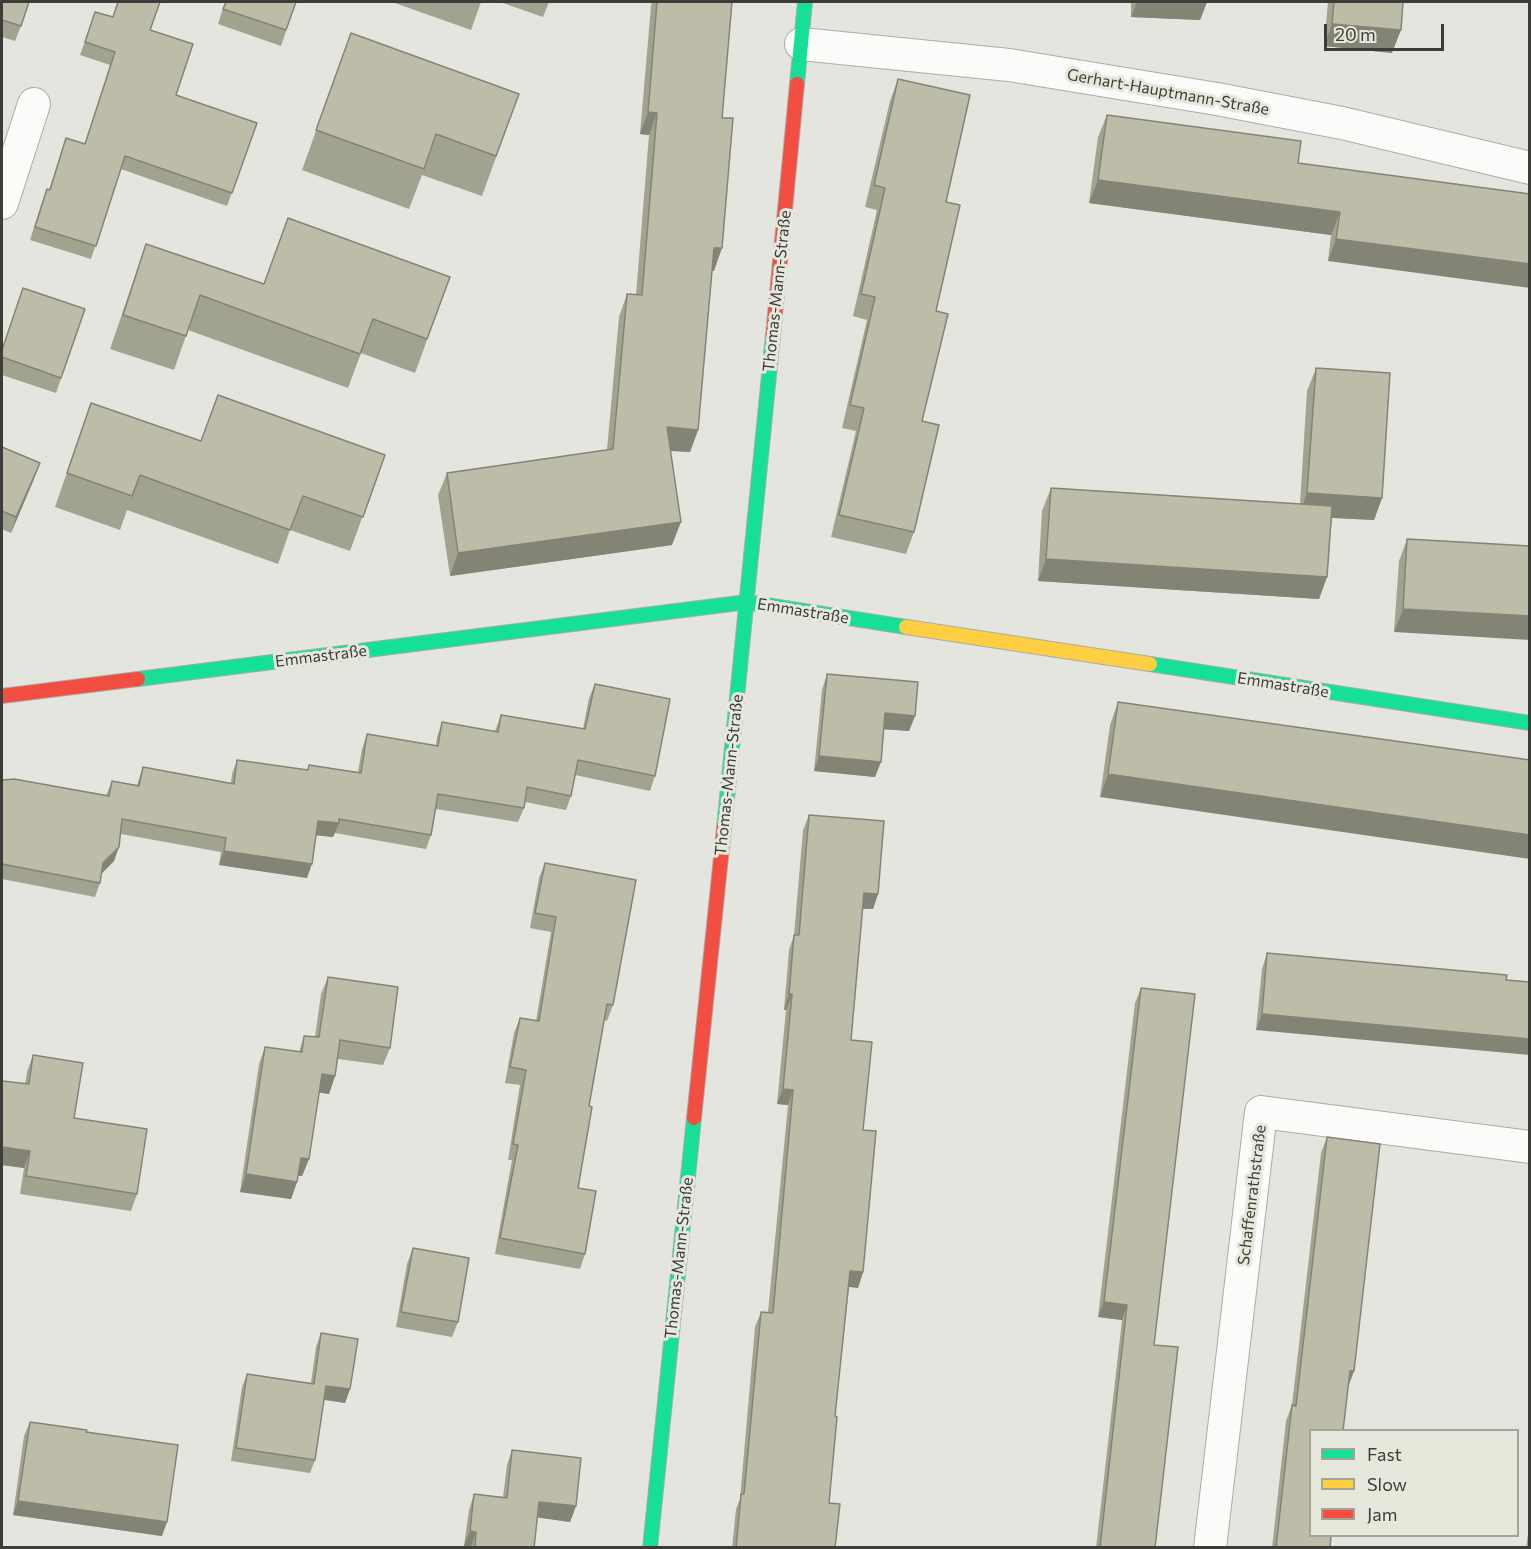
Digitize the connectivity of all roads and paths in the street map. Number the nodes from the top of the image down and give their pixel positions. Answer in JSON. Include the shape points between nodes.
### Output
{"nodes":[{"id":1,"x":805,"y":2,"type":"edge"},
{"id":2,"x":801,"y":44,"type":"junction"},
{"id":3,"x":34,"y":104,"type":"dead end"},
{"id":4,"x":1530,"y":168,"type":"edge"},
{"id":5,"x":2,"y":203,"type":"edge"},
{"id":6,"x":747,"y":602,"type":"junction"},
{"id":7,"x":2,"y":696,"type":"edge"},
{"id":8,"x":1530,"y":723,"type":"edge"},
{"id":9,"x":1530,"y":1147,"type":"edge"},
{"id":10,"x":650,"y":1548,"type":"edge"},
{"id":11,"x":1210,"y":1548,"type":"edge"}],
"edges":[{"from":1,"to":2,"type":"street","name":"Thomas-Mann-Straße"},
{"from":2,"to":4,"type":"street","name":"Gerhart-Hauptmann-Straße","via":[[1009,65],[1216,99],[1342,123]]},
{"from":2,"to":6,"type":"street","name":"Thomas-Mann-Straße"},
{"from":3,"to":5,"type":"street"},
{"from":6,"to":7,"type":"street","name":"Emmastraße"},
{"from":6,"to":8,"type":"street","name":"Emmastraße"},
{"from":6,"to":10,"type":"street","name":"Thomas-Mann-Straße"},
{"from":9,"to":11,"type":"street","name":"Schaffenrathstraße","via":[[1261,1112]]}]}
